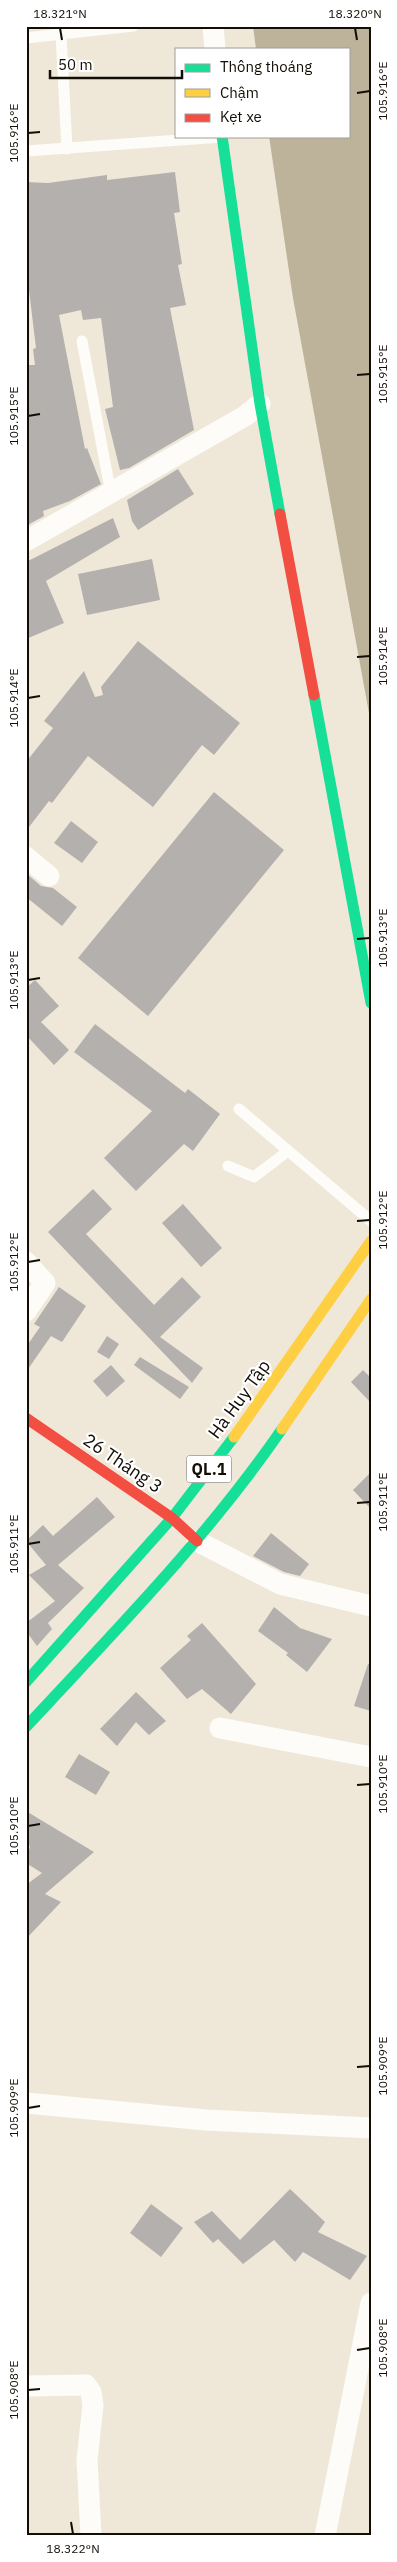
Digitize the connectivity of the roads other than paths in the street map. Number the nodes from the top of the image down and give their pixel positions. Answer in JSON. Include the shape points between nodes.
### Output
{"nodes":[{"id":1,"x":133,"y":26,"type":"edge"},
{"id":2,"x":213,"y":26,"type":"edge"},
{"id":3,"x":61,"y":34,"type":"junction"},
{"id":4,"x":26,"y":38,"type":"edge"},
{"id":5,"x":215,"y":48,"type":"edge"},
{"id":6,"x":209,"y":138,"type":"edge"},
{"id":7,"x":222,"y":138,"type":"edge"},
{"id":8,"x":66,"y":149,"type":"junction"},
{"id":9,"x":26,"y":151,"type":"edge"},
{"id":10,"x":82,"y":341,"type":"dead end"},
{"id":11,"x":260,"y":404,"type":"junction"},
{"id":12,"x":111,"y":494,"type":"junction"},
{"id":13,"x":26,"y":540,"type":"edge"},
{"id":14,"x":26,"y":857,"type":"edge"},
{"id":15,"x":49,"y":876,"type":"dead end"},
{"id":16,"x":371,"y":1003,"type":"edge"},
{"id":17,"x":239,"y":1109,"type":"dead end"},
{"id":18,"x":288,"y":1151,"type":"junction"},
{"id":19,"x":228,"y":1166,"type":"dead end"},
{"id":20,"x":371,"y":1221,"type":"edge"},
{"id":21,"x":371,"y":1241,"type":"edge"},
{"id":22,"x":26,"y":1262,"type":"edge"},
{"id":23,"x":369,"y":1306,"type":"edge"},
{"id":24,"x":26,"y":1311,"type":"edge"},
{"id":25,"x":26,"y":1418,"type":"edge"},
{"id":26,"x":172,"y":1518,"type":"junction"},
{"id":27,"x":198,"y":1541,"type":"junction"},
{"id":28,"x":371,"y":1606,"type":"edge"},
{"id":29,"x":26,"y":1682,"type":"edge"},
{"id":30,"x":26,"y":1727,"type":"edge"},
{"id":31,"x":220,"y":1728,"type":"dead end"},
{"id":32,"x":371,"y":1757,"type":"edge"},
{"id":33,"x":26,"y":2103,"type":"edge"},
{"id":34,"x":371,"y":2128,"type":"edge"},
{"id":35,"x":371,"y":2303,"type":"edge"},
{"id":36,"x":26,"y":2386,"type":"edge"},
{"id":37,"x":91,"y":2536,"type":"edge"},
{"id":38,"x":326,"y":2536,"type":"edge"}],
"edges":[{"from":1,"to":3,"type":"lane"},
{"from":2,"to":5,"type":"street"},
{"from":3,"to":4,"type":"lane"},
{"from":3,"to":8,"type":"lane"},
{"from":6,"to":8,"type":"lane"},
{"from":7,"to":11,"type":"main road"},
{"from":8,"to":9,"type":"lane"},
{"from":10,"to":12,"type":"lane"},
{"from":11,"to":12,"type":"street","via":[[245,416]]},
{"from":11,"to":16,"type":"main road"},
{"from":12,"to":13,"type":"street"},
{"from":14,"to":15,"type":"street"},
{"from":17,"to":18,"type":"lane"},
{"from":18,"to":19,"type":"lane","via":[[254,1177]]},
{"from":18,"to":20,"type":"lane"},
{"from":21,"to":26,"type":"main road","name":"Hà Huy Tập","number":"QL.1","via":[[261,1401]]},
{"from":22,"to":24,"type":"street","via":[[45,1283]]},
{"from":23,"to":27,"type":"main road","number":"QL.1","via":[[249,1477]]},
{"from":25,"to":26,"type":"main road","name":"26 Tháng 3"},
{"from":26,"to":27,"type":"main road","name":"26 Tháng 3"},
{"from":26,"to":29,"type":"main road","name":"Hà Huy Tập","number":"QL.1"},
{"from":27,"to":28,"type":"street","via":[[280,1584]]},
{"from":27,"to":30,"type":"main road","number":"QL.1"},
{"from":31,"to":32,"type":"street"},
{"from":33,"to":34,"type":"street","via":[[206,2120]]},
{"from":35,"to":38,"type":"street"},
{"from":36,"to":37,"type":"street","via":[[86,2385],[91,2392],[93,2405],[87,2484]]}]}
